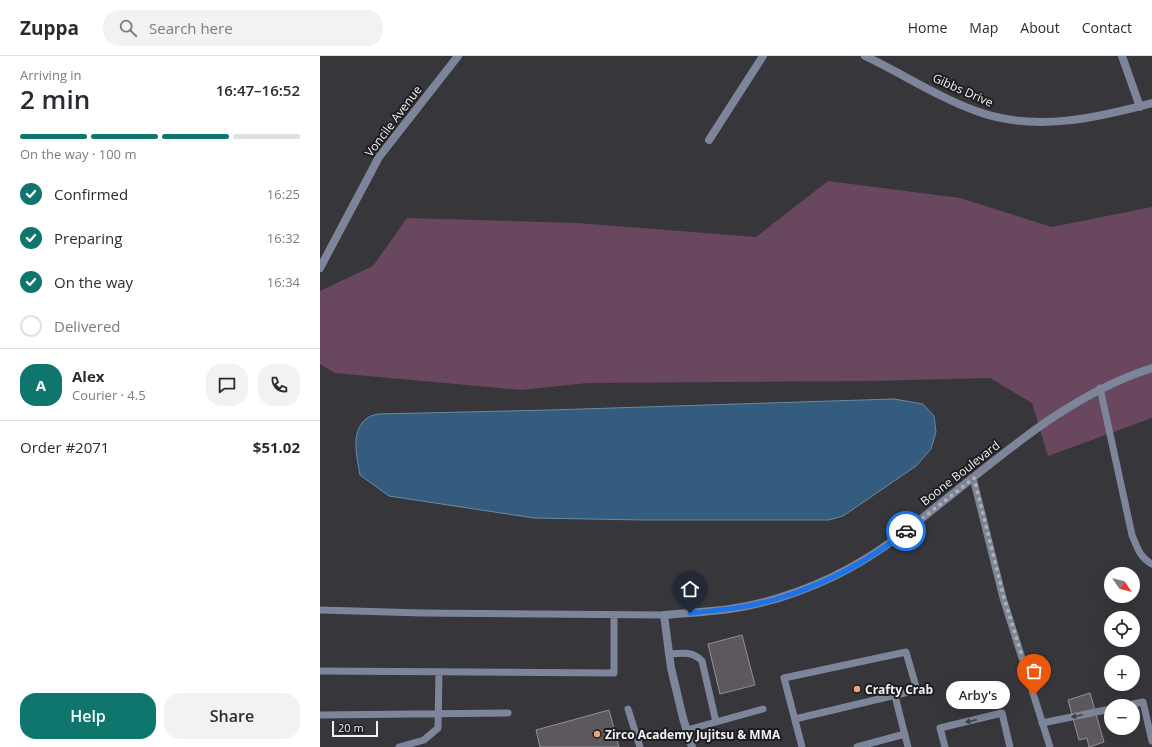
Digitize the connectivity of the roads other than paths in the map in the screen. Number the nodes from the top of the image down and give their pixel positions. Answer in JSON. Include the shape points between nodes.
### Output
{"nodes":[{"id":1,"x":458,"y":56,"type":"edge"},
{"id":2,"x":763,"y":56,"type":"edge"},
{"id":3,"x":865,"y":56,"type":"edge"},
{"id":4,"x":1122,"y":56,"type":"edge"},
{"id":5,"x":1152,"y":103,"type":"edge"},
{"id":6,"x":1140,"y":107,"type":"junction"},
{"id":7,"x":709,"y":140,"type":"dead end"},
{"id":8,"x":320,"y":268,"type":"edge"},
{"id":9,"x":1152,"y":368,"type":"edge"},
{"id":10,"x":1100,"y":388,"type":"junction"},
{"id":11,"x":974,"y":478,"type":"junction"},
{"id":12,"x":1152,"y":564,"type":"edge"},
{"id":13,"x":320,"y":610,"type":"edge"},
{"id":14,"x":614,"y":615,"type":"junction"},
{"id":15,"x":664,"y":616,"type":"junction"},
{"id":16,"x":669,"y":654,"type":"junction"},
{"id":17,"x":320,"y":671,"type":"edge"},
{"id":18,"x":439,"y":672,"type":"junction"},
{"id":19,"x":895,"y":696,"type":"junction"},
{"id":20,"x":1140,"y":703,"type":"edge"},
{"id":21,"x":628,"y":709,"type":"dead end"},
{"id":22,"x":763,"y":709,"type":"dead end"},
{"id":23,"x":1104,"y":710,"type":"edge"},
{"id":24,"x":508,"y":713,"type":"dead end"},
{"id":25,"x":438,"y":714,"type":"junction"},
{"id":26,"x":320,"y":715,"type":"edge"},
{"id":27,"x":795,"y":719,"type":"junction"},
{"id":28,"x":716,"y":722,"type":"junction"},
{"id":29,"x":1042,"y":723,"type":"junction"},
{"id":30,"x":687,"y":730,"type":"junction"},
{"id":31,"x":905,"y":734,"type":"junction"},
{"id":32,"x":1152,"y":740,"type":"edge"},
{"id":33,"x":399,"y":747,"type":"edge"},
{"id":34,"x":640,"y":747,"type":"edge"},
{"id":35,"x":692,"y":747,"type":"edge"},
{"id":36,"x":802,"y":747,"type":"edge"},
{"id":37,"x":857,"y":747,"type":"edge"},
{"id":38,"x":908,"y":747,"type":"edge"},
{"id":39,"x":945,"y":747,"type":"edge"},
{"id":40,"x":1010,"y":747,"type":"edge"},
{"id":41,"x":1050,"y":747,"type":"edge"}],
"edges":[{"from":1,"to":8,"type":"street","name":"Voncile Avenue","via":[[379,157]]},
{"from":2,"to":7,"type":"street"},
{"from":3,"to":6,"type":"street","name":"Gibbs Drive","via":[[942,96],[978,112],[997,117],[1047,122],[1072,121]]},
{"from":4,"to":6,"type":"street"},
{"from":5,"to":6,"type":"street","name":"Gibbs Drive"},
{"from":9,"to":10,"type":"street","name":"Boone Boulevard"},
{"from":10,"to":11,"type":"street","name":"Boone Boulevard","via":[[1064,409],[1022,439]]},
{"from":10,"to":12,"type":"lane","via":[[1132,535],[1139,552]]},
{"from":11,"to":15,"type":"street","name":"Boone Boulevard","via":[[902,534],[862,561],[825,581],[783,597],[731,609]]},
{"from":11,"to":29,"type":"lane","via":[[1004,598]]},
{"from":13,"to":14,"type":"lane"},
{"from":14,"to":15,"type":"lane"},
{"from":14,"to":18,"type":"lane","via":[[614,672]]},
{"from":15,"to":16,"type":"street"},
{"from":16,"to":28,"type":"lane","via":[[686,653],[702,661]]},
{"from":16,"to":30,"type":"street"},
{"from":17,"to":18,"type":"lane"},
{"from":18,"to":25,"type":"lane"},
{"from":19,"to":27,"type":"lane"},
{"from":19,"to":27,"type":"lane","via":[[917,690],[906,652],[784,678]]},
{"from":19,"to":31,"type":"lane"},
{"from":20,"to":32,"type":"lane","via":[[1143,702]]},
{"from":21,"to":34,"type":"lane"},
{"from":22,"to":28,"type":"lane"},
{"from":23,"to":29,"type":"lane","one_way":true},
{"from":24,"to":25,"type":"lane"},
{"from":25,"to":26,"type":"lane"},
{"from":25,"to":33,"type":"lane","via":[[438,728],[424,740]]},
{"from":27,"to":36,"type":"lane"},
{"from":28,"to":30,"type":"lane"},
{"from":29,"to":41,"type":"lane"},
{"from":30,"to":35,"type":"street"},
{"from":31,"to":37,"type":"lane"},
{"from":31,"to":38,"type":"lane"},
{"from":40,"to":39,"type":"lane","one_way":true,"via":[[1002,713],[940,728]]}]}
